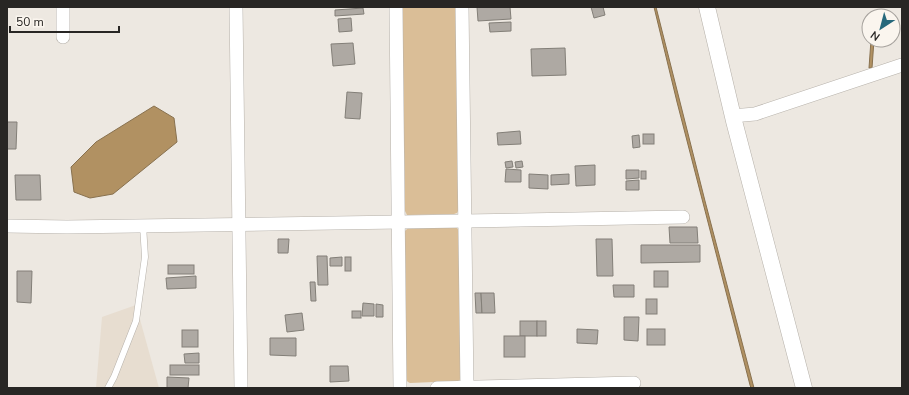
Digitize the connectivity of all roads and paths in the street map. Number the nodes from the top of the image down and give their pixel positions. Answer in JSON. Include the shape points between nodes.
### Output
{"nodes":[{"id":1,"x":63,"y":7,"type":"edge"},
{"id":2,"x":236,"y":7,"type":"edge"},
{"id":3,"x":396,"y":7,"type":"edge"},
{"id":4,"x":462,"y":7,"type":"edge"},
{"id":5,"x":706,"y":7,"type":"edge"},
{"id":6,"x":63,"y":37,"type":"dead end"},
{"id":7,"x":902,"y":65,"type":"edge"},
{"id":8,"x":732,"y":116,"type":"junction"},
{"id":9,"x":683,"y":217,"type":"dead end"},
{"id":10,"x":465,"y":221,"type":"junction"},
{"id":11,"x":399,"y":222,"type":"junction"},
{"id":12,"x":238,"y":224,"type":"junction"},
{"id":13,"x":143,"y":225,"type":"junction"},
{"id":14,"x":7,"y":226,"type":"edge"},
{"id":15,"x":634,"y":383,"type":"dead end"},
{"id":16,"x":108,"y":388,"type":"edge"},
{"id":17,"x":241,"y":388,"type":"edge"},
{"id":18,"x":400,"y":388,"type":"edge"},
{"id":19,"x":437,"y":388,"type":"edge"},
{"id":20,"x":467,"y":388,"type":"edge"},
{"id":21,"x":804,"y":388,"type":"edge"}],
"edges":[{"from":1,"to":6,"type":"street"},
{"from":2,"to":12,"type":"street"},
{"from":3,"to":11,"type":"street"},
{"from":4,"to":10,"type":"street"},
{"from":5,"to":8,"type":"street"},
{"from":7,"to":8,"type":"street","via":[[755,114]]},
{"from":8,"to":21,"type":"street"},
{"from":9,"to":10,"type":"street"},
{"from":10,"to":11,"type":"street"},
{"from":10,"to":20,"type":"street"},
{"from":11,"to":12,"type":"street"},
{"from":11,"to":18,"type":"street"},
{"from":12,"to":13,"type":"street"},
{"from":12,"to":17,"type":"street"},
{"from":13,"to":14,"type":"street"},
{"from":13,"to":16,"type":"lane","via":[[145,256],[136,321]]},
{"from":15,"to":20,"type":"street"},
{"from":19,"to":20,"type":"street"}]}
